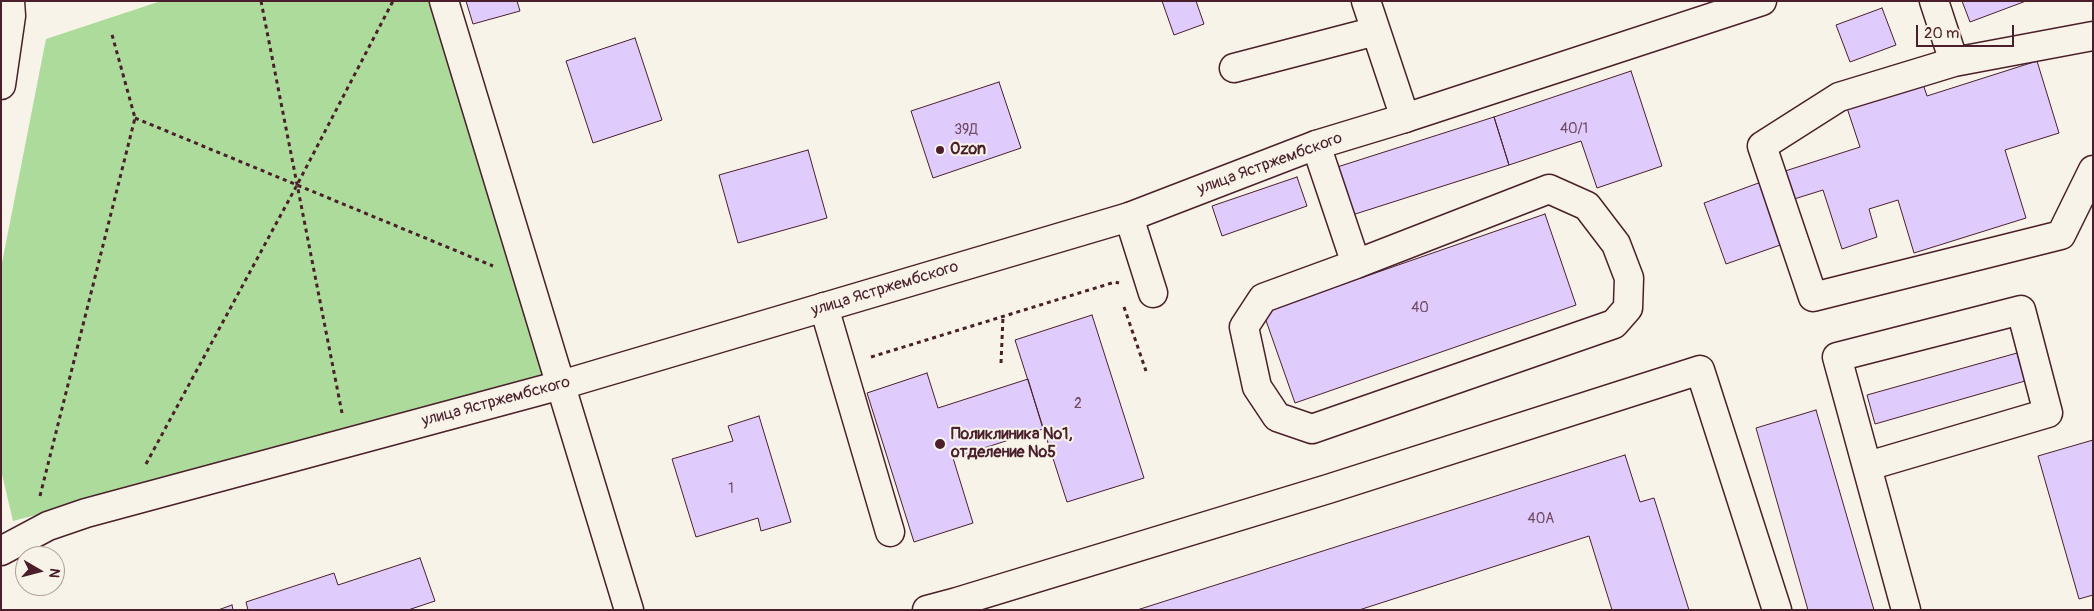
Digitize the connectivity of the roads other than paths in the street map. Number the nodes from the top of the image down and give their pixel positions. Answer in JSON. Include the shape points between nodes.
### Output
{"nodes":[{"id":1,"x":10,"y":1,"type":"edge"},
{"id":2,"x":444,"y":1,"type":"edge"},
{"id":3,"x":1366,"y":1,"type":"edge"},
{"id":4,"x":1934,"y":1,"type":"edge"},
{"id":5,"x":1756,"y":2,"type":"edge"},
{"id":6,"x":1376,"y":31,"type":"junction"},
{"id":7,"x":2093,"y":36,"type":"edge"},
{"id":8,"x":1954,"y":62,"type":"junction"},
{"id":9,"x":1234,"y":68,"type":"dead end"},
{"id":10,"x":1,"y":85,"type":"edge"},
{"id":11,"x":1405,"y":118,"type":"junction"},
{"id":12,"x":1316,"y":145,"type":"junction"},
{"id":13,"x":2093,"y":170,"type":"edge"},
{"id":14,"x":1129,"y":216,"type":"junction"},
{"id":15,"x":1356,"y":264,"type":"junction"},
{"id":16,"x":1153,"y":293,"type":"road end"},
{"id":17,"x":824,"y":307,"type":"junction"},
{"id":18,"x":561,"y":385,"type":"junction"},
{"id":19,"x":1868,"y":466,"type":"junction"},
{"id":20,"x":890,"y":532,"type":"dead end"},
{"id":21,"x":1,"y":550,"type":"edge"},
{"id":22,"x":958,"y":606,"type":"edge"},
{"id":23,"x":629,"y":610,"type":"edge"},
{"id":24,"x":927,"y":610,"type":"edge"},
{"id":25,"x":1777,"y":610,"type":"edge"},
{"id":26,"x":1906,"y":610,"type":"edge"}],
"edges":[{"from":1,"to":10,"type":"main road","via":[[12,16]]},
{"from":2,"to":18,"type":"main road"},
{"from":3,"to":6,"type":"main road"},
{"from":4,"to":8,"type":"main road"},
{"from":5,"to":11,"type":"main road","name":"улица Ястржембского"},
{"from":6,"to":9,"type":"main road"},
{"from":6,"to":11,"type":"main road"},
{"from":7,"to":8,"type":"main road"},
{"from":8,"to":13,"type":"main road","via":[[1839,97],[1762,146],[1813,296],[2061,235]]},
{"from":11,"to":12,"type":"main road","name":"улица Ястржембского"},
{"from":12,"to":14,"type":"main road","name":"улица Ястржембского"},
{"from":12,"to":15,"type":"main road"},
{"from":14,"to":16,"type":"main road"},
{"from":14,"to":17,"type":"main road","name":"улица Ястржембского"},
{"from":15,"to":15,"type":"main road","via":[[1263,298],[1244,327],[1257,387],[1277,417],[1312,429],[1614,324],[1628,308],[1629,278],[1616,244],[1587,206],[1549,189]]},
{"from":17,"to":18,"type":"main road","name":"улица Ястржембского"},
{"from":17,"to":20,"type":"main road"},
{"from":18,"to":21,"type":"main road","name":"улица Ястржембского","via":[[126,502],[48,526]]},
{"from":18,"to":23,"type":"main road"},
{"from":19,"to":19,"type":"main road","via":[[2048,414],[2021,310],[1837,357]]},
{"from":19,"to":26,"type":"main road"},
{"from":22,"to":24,"type":"main road"},
{"from":22,"to":25,"type":"main road","via":[[1700,370]]}]}
